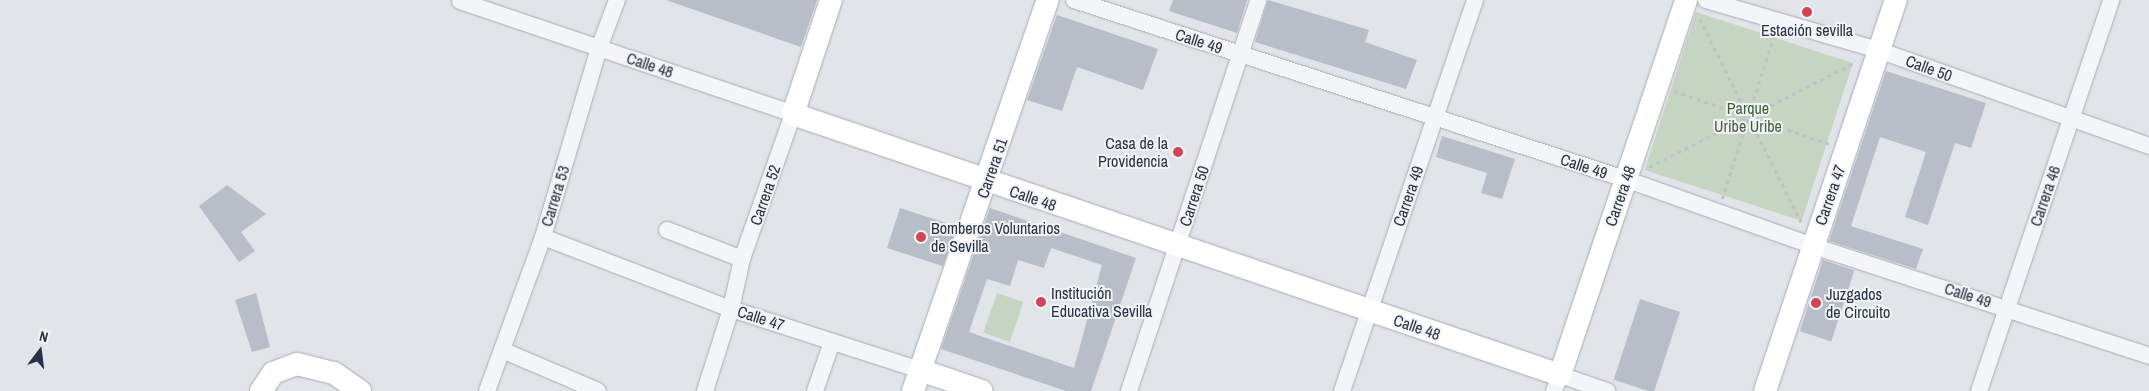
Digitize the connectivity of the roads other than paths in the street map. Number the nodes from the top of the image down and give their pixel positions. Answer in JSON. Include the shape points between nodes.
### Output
{"nodes":[{"id":1,"x":617,"y":0,"type":"edge"},
{"id":2,"x":831,"y":0,"type":"edge"},
{"id":3,"x":1048,"y":0,"type":"edge"},
{"id":4,"x":1074,"y":0,"type":"edge"},
{"id":5,"x":1258,"y":0,"type":"edge"},
{"id":6,"x":1475,"y":0,"type":"edge"},
{"id":7,"x":1896,"y":0,"type":"edge"},
{"id":8,"x":2111,"y":0,"type":"edge"},
{"id":9,"x":460,"y":1,"type":"edge"},
{"id":10,"x":1696,"y":4,"type":"edge"},
{"id":11,"x":599,"y":48,"type":"junction"},
{"id":12,"x":1878,"y":50,"type":"junction"},
{"id":13,"x":1241,"y":55,"type":"junction"},
{"id":14,"x":793,"y":114,"type":"junction"},
{"id":15,"x":1435,"y":119,"type":"junction"},
{"id":16,"x":2071,"y":120,"type":"junction"},
{"id":17,"x":2149,"y":146,"type":"edge"},
{"id":18,"x":1626,"y":179,"type":"junction"},
{"id":19,"x":987,"y":182,"type":"junction"},
{"id":20,"x":667,"y":230,"type":"dead end"},
{"id":21,"x":542,"y":237,"type":"junction"},
{"id":22,"x":1177,"y":246,"type":"junction"},
{"id":23,"x":1813,"y":246,"type":"junction"},
{"id":24,"x":742,"y":259,"type":"junction"},
{"id":25,"x":2007,"y":308,"type":"junction"},
{"id":26,"x":731,"y":309,"type":"junction"},
{"id":27,"x":1369,"y":311,"type":"junction"},
{"id":28,"x":832,"y":342,"type":"junction"},
{"id":29,"x":502,"y":350,"type":"junction"},
{"id":30,"x":2149,"y":356,"type":"edge"},
{"id":31,"x":920,"y":370,"type":"junction"},
{"id":32,"x":1557,"y":383,"type":"edge"},
{"id":33,"x":261,"y":391,"type":"edge"},
{"id":34,"x":360,"y":391,"type":"edge"},
{"id":35,"x":487,"y":391,"type":"edge"},
{"id":36,"x":598,"y":391,"type":"edge"},
{"id":37,"x":704,"y":391,"type":"edge"},
{"id":38,"x":815,"y":391,"type":"edge"},
{"id":39,"x":913,"y":391,"type":"edge"},
{"id":40,"x":982,"y":391,"type":"edge"},
{"id":41,"x":1129,"y":391,"type":"edge"},
{"id":42,"x":1342,"y":391,"type":"edge"},
{"id":43,"x":1607,"y":391,"type":"edge"},
{"id":44,"x":1765,"y":391,"type":"edge"},
{"id":45,"x":1979,"y":391,"type":"edge"}],
"edges":[{"from":1,"to":11,"type":"street","name":"Carrera 53"},
{"from":2,"to":14,"type":"main road","name":"Carrera 52"},
{"from":3,"to":19,"type":"main road","name":"Carrera 51"},
{"from":4,"to":13,"type":"street","name":"Calle 49"},
{"from":5,"to":13,"type":"street","name":"Carrera 50"},
{"from":6,"to":15,"type":"street","name":"Carrera 49"},
{"from":7,"to":12,"type":"main road","name":"Carrera 47"},
{"from":8,"to":16,"type":"street","name":"Carrera 46"},
{"from":9,"to":11,"type":"street","name":"Calle 48"},
{"from":10,"to":12,"type":"street","name":"Calle 50","via":[[1778,22]]},
{"from":10,"to":18,"type":"main road","name":"Carrera 48","via":[[1658,85]]},
{"from":11,"to":14,"type":"street","name":"Calle 48"},
{"from":11,"to":21,"type":"street","name":"Carrera 53"},
{"from":12,"to":16,"type":"street","name":"Calle 50"},
{"from":12,"to":23,"type":"main road","name":"Carrera 47"},
{"from":13,"to":15,"type":"street","name":"Calle 49"},
{"from":13,"to":22,"type":"street","name":"Carrera 50"},
{"from":14,"to":19,"type":"main road","name":"Calle 48"},
{"from":14,"to":24,"type":"street","name":"Carrera 52"},
{"from":15,"to":18,"type":"street","name":"Calle 49"},
{"from":15,"to":27,"type":"street","name":"Carrera 49"},
{"from":16,"to":17,"type":"street","name":"Calle 50"},
{"from":16,"to":25,"type":"street","name":"Carrera 46"},
{"from":18,"to":23,"type":"street","name":"Calle 49"},
{"from":18,"to":32,"type":"main road","name":"Carrera 48"},
{"from":19,"to":22,"type":"main road","name":"Calle 48"},
{"from":19,"to":31,"type":"main road","name":"Carrera 51"},
{"from":20,"to":24,"type":"street"},
{"from":21,"to":26,"type":"street","name":"Calle 47"},
{"from":21,"to":29,"type":"street","name":"Carrera 53"},
{"from":22,"to":27,"type":"main road","name":"Calle 48"},
{"from":22,"to":41,"type":"street","name":"Carrera 50"},
{"from":23,"to":25,"type":"street","name":"Calle 49"},
{"from":23,"to":44,"type":"main road","name":"Carrera 47"},
{"from":24,"to":26,"type":"street","name":"Carrera 52"},
{"from":25,"to":30,"type":"street","name":"Calle 49"},
{"from":25,"to":45,"type":"street","name":"Carrera 46"},
{"from":26,"to":28,"type":"street","name":"Calle 47"},
{"from":26,"to":37,"type":"street","name":"Carrera 52"},
{"from":27,"to":32,"type":"main road","name":"Calle 48"},
{"from":27,"to":42,"type":"street","name":"Carrera 49"},
{"from":28,"to":31,"type":"street","name":"Calle 47"},
{"from":28,"to":38,"type":"street"},
{"from":29,"to":35,"type":"street","name":"Carrera 53"},
{"from":29,"to":36,"type":"street"},
{"from":31,"to":39,"type":"main road","name":"Carrera 51"},
{"from":31,"to":40,"type":"main road","name":"Calle 47"},
{"from":32,"to":43,"type":"street","name":"Calle 48"},
{"from":33,"to":34,"type":"main road","via":[[273,373],[297,364],[334,372]]}]}
